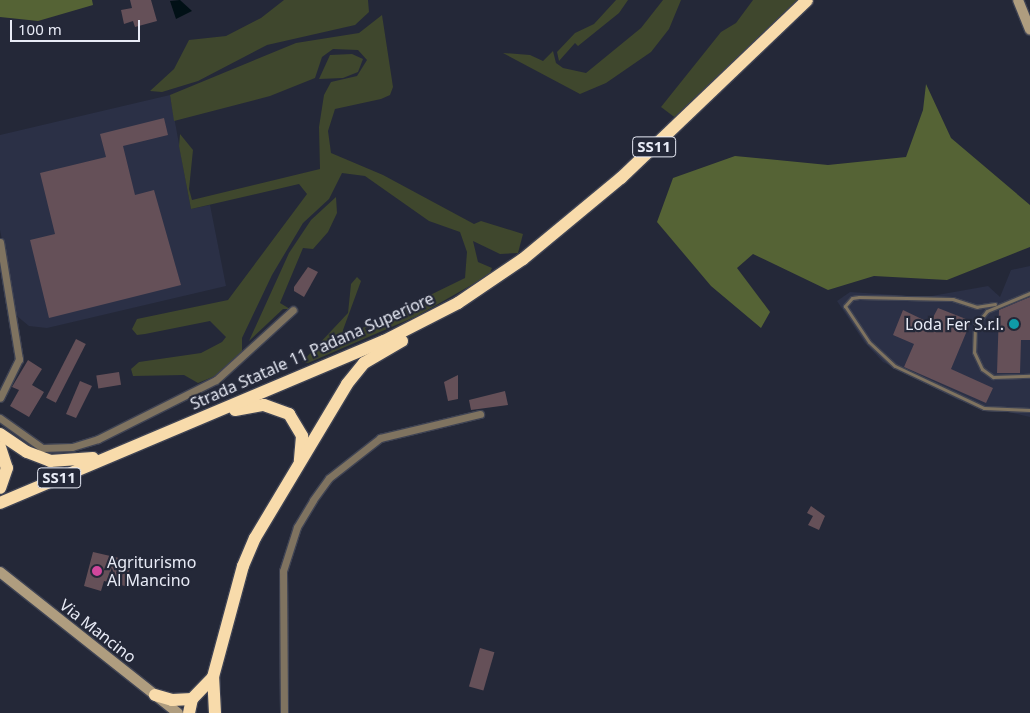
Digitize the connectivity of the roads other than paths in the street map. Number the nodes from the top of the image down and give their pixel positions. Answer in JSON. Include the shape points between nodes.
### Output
{"nodes":[{"id":1,"x":807,"y":0,"type":"edge"},
{"id":2,"x":1018,"y":0,"type":"edge"},
{"id":3,"x":1030,"y":30,"type":"edge"},
{"id":4,"x":0,"y":242,"type":"edge"},
{"id":5,"x":491,"y":283,"type":"junction"},
{"id":6,"x":1030,"y":292,"type":"edge"},
{"id":7,"x":996,"y":304,"type":"junction"},
{"id":8,"x":293,"y":310,"type":"dead end"},
{"id":9,"x":1030,"y":376,"type":"edge"},
{"id":10,"x":0,"y":398,"type":"edge"},
{"id":11,"x":1030,"y":410,"type":"edge"},
{"id":12,"x":480,"y":414,"type":"dead end"},
{"id":13,"x":0,"y":418,"type":"edge"},
{"id":14,"x":197,"y":420,"type":"junction"},
{"id":15,"x":0,"y":434,"type":"edge"},
{"id":16,"x":0,"y":447,"type":"edge"},
{"id":17,"x":118,"y":453,"type":"junction"},
{"id":18,"x":299,"y":469,"type":"junction"},
{"id":19,"x":0,"y":488,"type":"edge"},
{"id":20,"x":0,"y":503,"type":"edge"},
{"id":21,"x":0,"y":572,"type":"edge"},
{"id":22,"x":213,"y":677,"type":"junction"},
{"id":23,"x":156,"y":694,"type":"junction"},
{"id":24,"x":192,"y":699,"type":"junction"},
{"id":25,"x":212,"y":711,"type":"edge"},
{"id":26,"x":178,"y":713,"type":"edge"},
{"id":27,"x":189,"y":713,"type":"edge"},
{"id":28,"x":284,"y":713,"type":"edge"}],
"edges":[{"from":1,"to":5,"type":"highway","name":"Strada Statale 11 Padana Superiore","number":"SS11","via":[[621,178]]},
{"from":2,"to":3,"type":"main road"},
{"from":4,"to":10,"type":"street","via":[[19,359]]},
{"from":5,"to":14,"type":"highway","name":"Strada Statale 11 Padana Superiore","number":"SS11","via":[[416,326]]},
{"from":5,"to":18,"type":"highway","via":[[460,310],[364,363],[346,384]]},
{"from":6,"to":7,"type":"lane"},
{"from":7,"to":9,"type":"lane","via":[[975,326],[974,352],[982,369],[993,377]]},
{"from":7,"to":11,"type":"lane","via":[[977,307],[952,299],[859,297],[852,298],[845,306],[869,342],[895,366],[984,408]]},
{"from":8,"to":13,"type":"street","via":[[216,380],[98,439],[72,447],[42,448]]},
{"from":12,"to":28,"type":"street","via":[[380,438],[329,478],[313,500],[297,527],[283,571]]},
{"from":14,"to":17,"type":"highway","name":"Strada Statale 11 Padana Superiore","number":"SS11"},
{"from":14,"to":18,"type":"highway","via":[[248,407],[278,408],[297,424],[302,436]]},
{"from":15,"to":17,"type":"highway","via":[[27,452],[50,461],[77,461]]},
{"from":16,"to":19,"type":"highway","via":[[7,468]]},
{"from":17,"to":20,"type":"highway","name":"Strada Statale 11 Padana Superiore","number":"SS11"},
{"from":18,"to":22,"type":"highway","via":[[249,550]]},
{"from":21,"to":23,"type":"main road","name":"Via Mancino"},
{"from":22,"to":24,"type":"highway"},
{"from":22,"to":25,"type":"highway"},
{"from":23,"to":24,"type":"highway","via":[[172,700]]},
{"from":23,"to":26,"type":"main road","name":"Via Mancino"},
{"from":24,"to":27,"type":"highway"}]}
